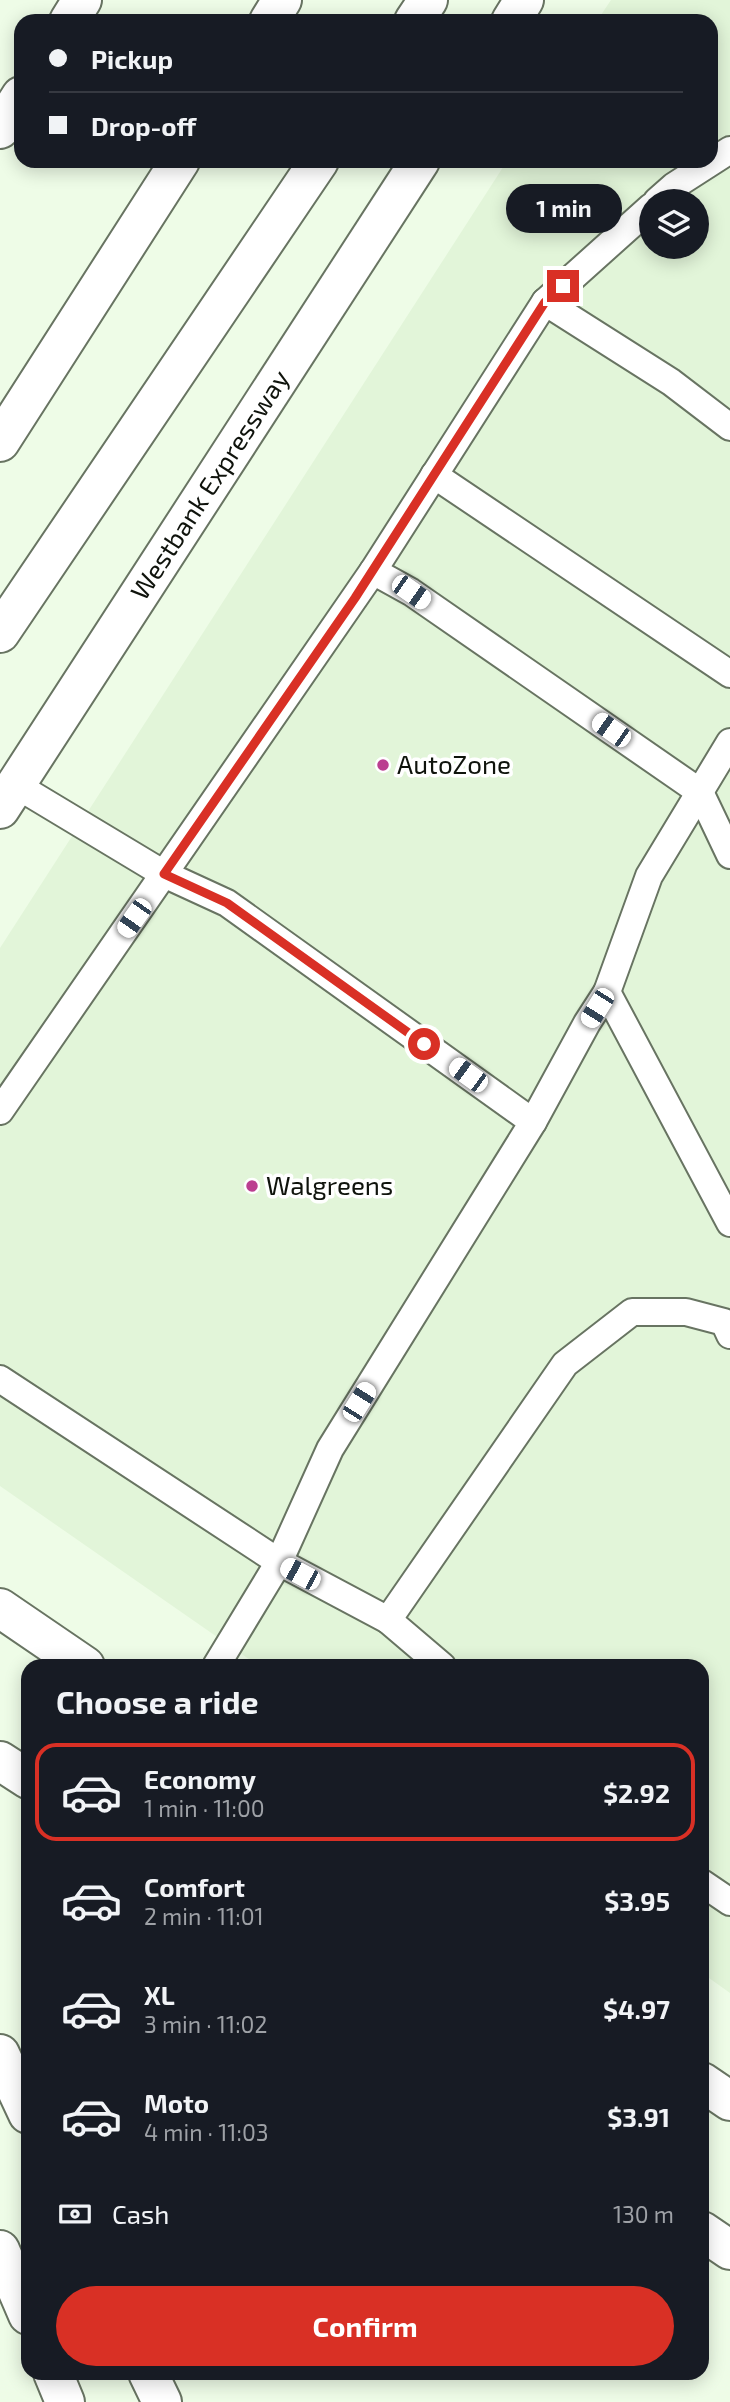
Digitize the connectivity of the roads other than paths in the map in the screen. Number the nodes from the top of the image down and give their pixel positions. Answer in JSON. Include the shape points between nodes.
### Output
{"nodes":[{"id":1,"x":14,"y":107,"type":"edge"},
{"id":2,"x":0,"y":129,"type":"edge"},
{"id":3,"x":176,"y":168,"type":"edge"},
{"id":4,"x":314,"y":168,"type":"edge"},
{"id":5,"x":415,"y":168,"type":"edge"},
{"id":6,"x":702,"y":168,"type":"edge"},
{"id":7,"x":671,"y":189,"type":"edge"},
{"id":8,"x":639,"y":218,"type":"edge"},
{"id":9,"x":545,"y":302,"type":"junction"},
{"id":10,"x":730,"y":426,"type":"edge"},
{"id":11,"x":0,"y":442,"type":"edge"},
{"id":12,"x":434,"y":475,"type":"junction"},
{"id":13,"x":373,"y":571,"type":"junction"},
{"id":14,"x":0,"y":633,"type":"edge"},
{"id":15,"x":730,"y":674,"type":"edge"},
{"id":16,"x":730,"y":742,"type":"edge"},
{"id":17,"x":700,"y":792,"type":"junction"},
{"id":18,"x":8,"y":797,"type":"edge"},
{"id":19,"x":730,"y":855,"type":"edge"},
{"id":20,"x":164,"y":874,"type":"junction"},
{"id":21,"x":607,"y":992,"type":"junction"},
{"id":22,"x":0,"y":1111,"type":"edge"},
{"id":23,"x":533,"y":1122,"type":"junction"},
{"id":24,"x":730,"y":1223,"type":"edge"},
{"id":25,"x":728,"y":1324,"type":"edge"},
{"id":26,"x":0,"y":1379,"type":"edge"},
{"id":27,"x":279,"y":1562,"type":"junction"},
{"id":28,"x":0,"y":1608,"type":"edge"},
{"id":29,"x":388,"y":1620,"type":"junction"},
{"id":30,"x":75,"y":1659,"type":"edge"},
{"id":31,"x":220,"y":1659,"type":"edge"},
{"id":32,"x":434,"y":1659,"type":"edge"},
{"id":33,"x":0,"y":1761,"type":"edge"},
{"id":34,"x":21,"y":1774,"type":"edge"},
{"id":35,"x":709,"y":1888,"type":"edge"},
{"id":36,"x":730,"y":1902,"type":"edge"},
{"id":37,"x":0,"y":2054,"type":"edge"},
{"id":38,"x":709,"y":2087,"type":"edge"},
{"id":39,"x":21,"y":2099,"type":"edge"},
{"id":40,"x":730,"y":2101,"type":"edge"},
{"id":41,"x":709,"y":2236,"type":"edge"},
{"id":42,"x":0,"y":2250,"type":"edge"},
{"id":43,"x":730,"y":2250,"type":"edge"},
{"id":44,"x":21,"y":2299,"type":"edge"},
{"id":45,"x":56,"y":2380,"type":"edge"},
{"id":46,"x":151,"y":2380,"type":"edge"},
{"id":47,"x":65,"y":2402,"type":"edge"},
{"id":48,"x":162,"y":2402,"type":"edge"}],
"edges":[{"from":1,"to":2,"type":"main road"},
{"from":3,"to":11,"type":"main road"},
{"from":4,"to":14,"type":"main road"},
{"from":5,"to":18,"type":"main road","name":"Westbank Expressway"},
{"from":6,"to":7,"type":"lane"},
{"from":8,"to":9,"type":"lane"},
{"from":9,"to":10,"type":"lane","via":[[671,382]]},
{"from":9,"to":12,"type":"lane"},
{"from":12,"to":13,"type":"lane"},
{"from":12,"to":15,"type":"lane"},
{"from":13,"to":17,"type":"lane","via":[[411,592]]},
{"from":13,"to":20,"type":"lane"},
{"from":16,"to":17,"type":"lane"},
{"from":17,"to":19,"type":"lane"},
{"from":17,"to":21,"type":"lane","via":[[649,876]]},
{"from":18,"to":20,"type":"lane"},
{"from":20,"to":22,"type":"lane"},
{"from":20,"to":23,"type":"lane","via":[[227,903]]},
{"from":21,"to":23,"type":"lane"},
{"from":21,"to":24,"type":"lane"},
{"from":23,"to":27,"type":"lane","via":[[330,1449]]},
{"from":25,"to":29,"type":"lane","via":[[686,1312],[632,1312],[565,1364]]},
{"from":26,"to":27,"type":"lane"},
{"from":27,"to":29,"type":"lane"},
{"from":27,"to":31,"type":"lane"},
{"from":28,"to":30,"type":"main road"},
{"from":29,"to":32,"type":"lane"},
{"from":33,"to":34,"type":"main road"},
{"from":35,"to":36,"type":"lane"},
{"from":37,"to":39,"type":"main road"},
{"from":38,"to":40,"type":"main road"},
{"from":41,"to":43,"type":"main road"},
{"from":42,"to":44,"type":"main road"},
{"from":45,"to":47,"type":"main road"},
{"from":46,"to":48,"type":"main road"}]}
